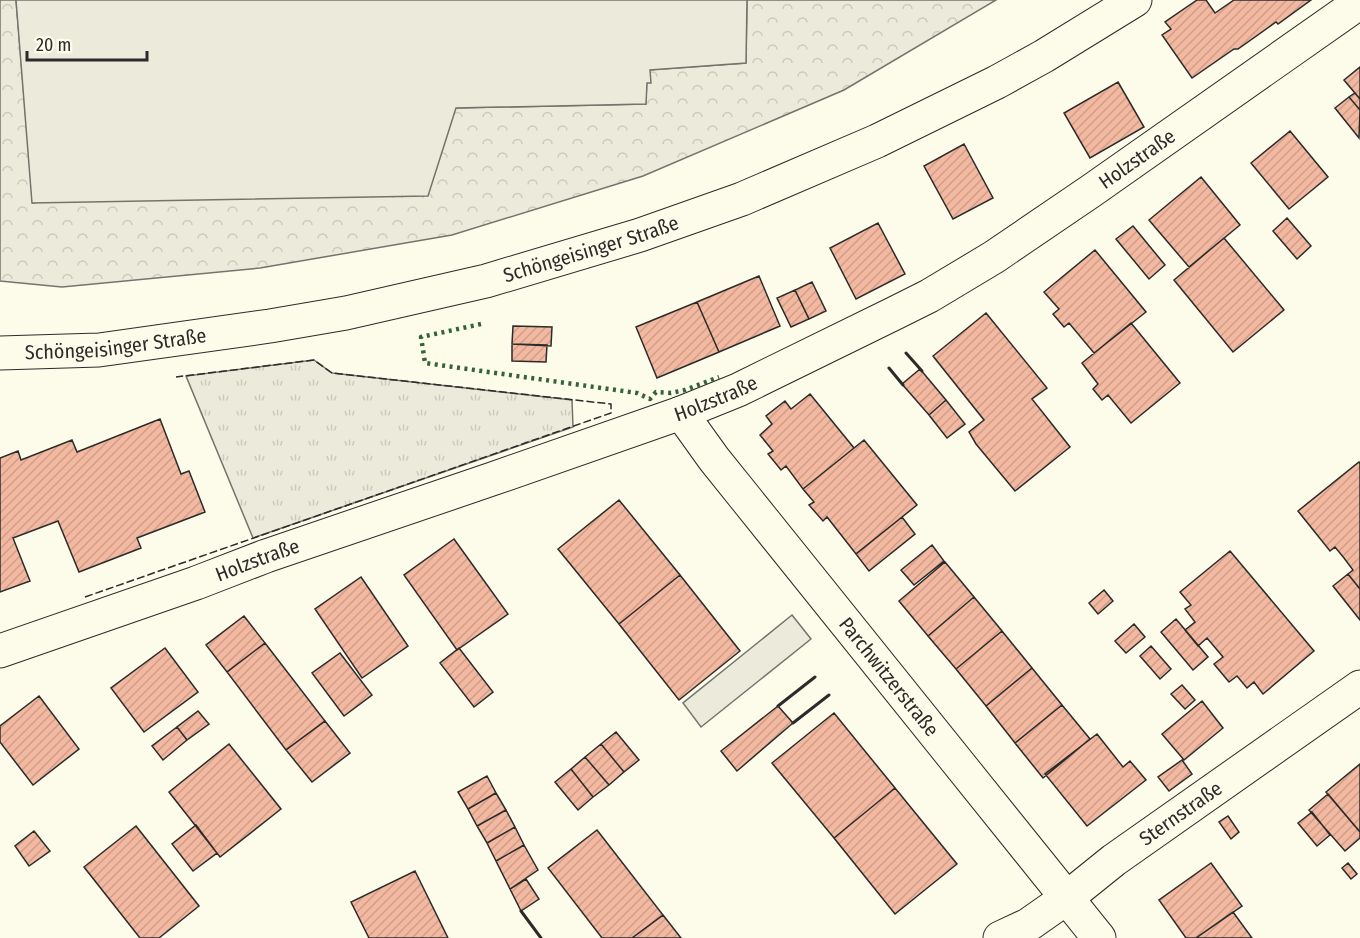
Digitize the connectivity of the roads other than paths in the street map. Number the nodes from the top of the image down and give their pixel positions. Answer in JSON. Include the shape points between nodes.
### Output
{"nodes":[{"id":1,"x":1135,"y":0,"type":"edge"},
{"id":2,"x":1360,"y":2,"type":"edge"},
{"id":3,"x":0,"y":353,"type":"edge"},
{"id":4,"x":681,"y":413,"type":"junction"},
{"id":5,"x":0,"y":651,"type":"edge"},
{"id":6,"x":1360,"y":687,"type":"edge"},
{"id":7,"x":1068,"y":897,"type":"junction"},
{"id":8,"x":1000,"y":938,"type":"edge"},
{"id":9,"x":1099,"y":938,"type":"edge"}],
"edges":[{"from":1,"to":3,"type":"street","name":"Schöngeisinger Straße","via":[[997,82],[876,141],[742,199],[640,235],[486,280],[346,313],[99,350]]},
{"from":2,"to":4,"type":"street","name":"Holzstraße","via":[[994,257],[895,313],[738,390]]},
{"from":4,"to":5,"type":"street","name":"Holzstraße"},
{"from":4,"to":7,"type":"street","name":"Parchwitzerstraße","via":[[850,630]]},
{"from":6,"to":7,"type":"street","name":"Sternstraße","via":[[1114,860]]},
{"from":7,"to":8,"type":"street","name":"Sternstraße","via":[[1028,925]]},
{"from":7,"to":9,"type":"street","name":"Parchwitzerstraße"}]}
